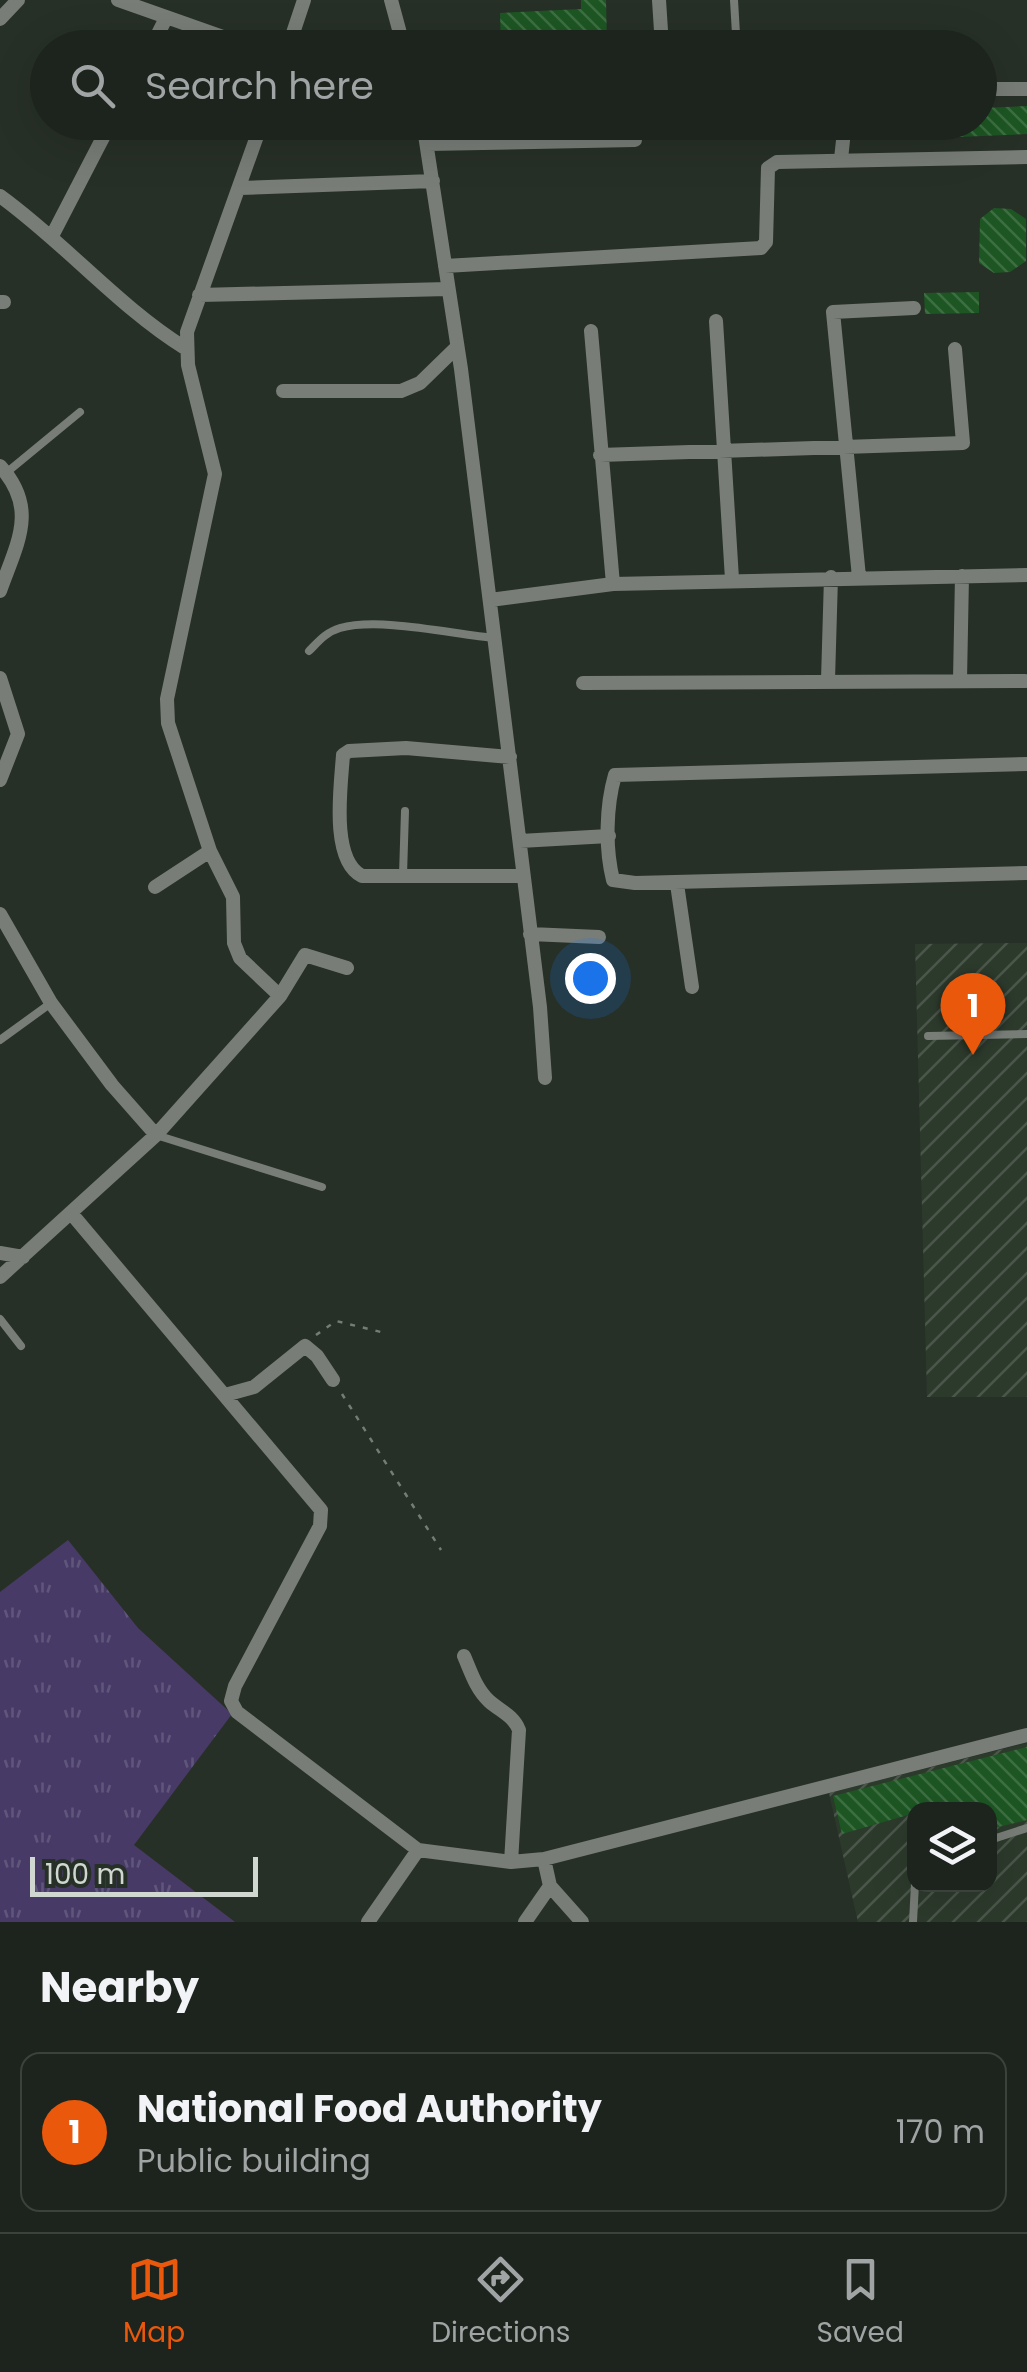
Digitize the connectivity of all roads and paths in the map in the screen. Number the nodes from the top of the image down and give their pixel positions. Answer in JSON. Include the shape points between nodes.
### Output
{"nodes":[{"id":1,"x":18,"y":0,"type":"edge"},
{"id":2,"x":118,"y":0,"type":"edge"},
{"id":3,"x":304,"y":0,"type":"edge"},
{"id":4,"x":392,"y":0,"type":"edge"},
{"id":5,"x":660,"y":0,"type":"edge"},
{"id":6,"x":734,"y":0,"type":"edge"},
{"id":7,"x":166,"y":18,"type":"junction"},
{"id":8,"x":0,"y":20,"type":"edge"},
{"id":9,"x":160,"y":30,"type":"edge"},
{"id":10,"x":201,"y":30,"type":"edge"},
{"id":11,"x":294,"y":30,"type":"edge"},
{"id":12,"x":400,"y":30,"type":"edge"},
{"id":13,"x":661,"y":30,"type":"edge"},
{"id":14,"x":736,"y":30,"type":"edge"},
{"id":15,"x":997,"y":89,"type":"edge"},
{"id":16,"x":1027,"y":89,"type":"edge"},
{"id":17,"x":103,"y":140,"type":"edge"},
{"id":18,"x":256,"y":140,"type":"edge"},
{"id":19,"x":427,"y":140,"type":"edge"},
{"id":20,"x":635,"y":140,"type":"dead end"},
{"id":21,"x":843,"y":140,"type":"edge"},
{"id":22,"x":428,"y":144,"type":"junction"},
{"id":23,"x":1027,"y":157,"type":"edge"},
{"id":24,"x":841,"y":159,"type":"junction"},
{"id":25,"x":433,"y":181,"type":"junction"},
{"id":26,"x":240,"y":188,"type":"junction"},
{"id":27,"x":0,"y":196,"type":"edge"},
{"id":28,"x":53,"y":234,"type":"junction"},
{"id":29,"x":445,"y":266,"type":"junction"},
{"id":30,"x":448,"y":289,"type":"junction"},
{"id":31,"x":200,"y":295,"type":"junction"},
{"id":32,"x":914,"y":308,"type":"dead end"},
{"id":33,"x":716,"y":321,"type":"dead end"},
{"id":34,"x":591,"y":331,"type":"dead end"},
{"id":35,"x":457,"y":347,"type":"junction"},
{"id":36,"x":185,"y":348,"type":"junction"},
{"id":37,"x":954,"y":349,"type":"dead end"},
{"id":38,"x":283,"y":391,"type":"dead end"},
{"id":39,"x":80,"y":412,"type":"dead end"},
{"id":40,"x":845,"y":446,"type":"junction"},
{"id":41,"x":723,"y":449,"type":"junction"},
{"id":42,"x":600,"y":455,"type":"junction"},
{"id":43,"x":2,"y":472,"type":"edge"},
{"id":44,"x":1027,"y":564,"type":"edge"},
{"id":45,"x":1027,"y":574,"type":"edge"},
{"id":46,"x":962,"y":576,"type":"junction"},
{"id":47,"x":832,"y":577,"type":"junction"},
{"id":48,"x":859,"y":577,"type":"junction"},
{"id":49,"x":732,"y":579,"type":"junction"},
{"id":50,"x":613,"y":584,"type":"junction"},
{"id":51,"x":0,"y":591,"type":"edge"},
{"id":52,"x":490,"y":600,"type":"junction"},
{"id":53,"x":495,"y":638,"type":"junction"},
{"id":54,"x":309,"y":651,"type":"dead end"},
{"id":55,"x":0,"y":678,"type":"edge"},
{"id":56,"x":828,"y":680,"type":"junction"},
{"id":57,"x":960,"y":680,"type":"junction"},
{"id":58,"x":1025,"y":680,"type":"edge"},
{"id":59,"x":583,"y":683,"type":"dead end"},
{"id":60,"x":510,"y":756,"type":"junction"},
{"id":61,"x":1027,"y":764,"type":"edge"},
{"id":62,"x":0,"y":780,"type":"edge"},
{"id":63,"x":406,"y":811,"type":"dead end"},
{"id":64,"x":610,"y":836,"type":"junction"},
{"id":65,"x":520,"y":840,"type":"junction"},
{"id":66,"x":210,"y":851,"type":"junction"},
{"id":67,"x":1027,"y":873,"type":"edge"},
{"id":68,"x":403,"y":874,"type":"junction"},
{"id":69,"x":523,"y":876,"type":"junction"},
{"id":70,"x":677,"y":884,"type":"junction"},
{"id":71,"x":156,"y":887,"type":"dead end"},
{"id":72,"x":2,"y":920,"type":"edge"},
{"id":73,"x":530,"y":934,"type":"junction"},
{"id":74,"x":600,"y":936,"type":"dead end"},
{"id":75,"x":347,"y":968,"type":"dead end"},
{"id":76,"x":692,"y":988,"type":"dead end"},
{"id":77,"x":280,"y":996,"type":"junction"},
{"id":78,"x":51,"y":1003,"type":"junction"},
{"id":79,"x":1027,"y":1034,"type":"edge"},
{"id":80,"x":928,"y":1036,"type":"dead end"},
{"id":81,"x":0,"y":1040,"type":"edge"},
{"id":82,"x":545,"y":1078,"type":"dead end"},
{"id":83,"x":156,"y":1135,"type":"junction"},
{"id":84,"x":322,"y":1187,"type":"dead end"},
{"id":85,"x":70,"y":1213,"type":"junction"},
{"id":86,"x":0,"y":1253,"type":"edge"},
{"id":87,"x":23,"y":1256,"type":"junction"},
{"id":88,"x":0,"y":1277,"type":"edge"},
{"id":89,"x":0,"y":1319,"type":"edge"},
{"id":90,"x":386,"y":1334,"type":"dead end"},
{"id":91,"x":20,"y":1346,"type":"dead end"},
{"id":92,"x":305,"y":1346,"type":"junction"},
{"id":93,"x":334,"y":1380,"type":"joint"},
{"id":94,"x":225,"y":1395,"type":"junction"},
{"id":95,"x":441,"y":1550,"type":"dead end"},
{"id":96,"x":464,"y":1656,"type":"dead end"},
{"id":97,"x":1027,"y":1735,"type":"edge"},
{"id":98,"x":1027,"y":1828,"type":"edge"},
{"id":99,"x":997,"y":1838,"type":"edge"},
{"id":100,"x":418,"y":1850,"type":"junction"},
{"id":101,"x":544,"y":1859,"type":"junction"},
{"id":102,"x":511,"y":1862,"type":"junction"},
{"id":103,"x":550,"y":1886,"type":"junction"},
{"id":104,"x":915,"y":1892,"type":"edge"},
{"id":105,"x":368,"y":1922,"type":"edge"},
{"id":106,"x":526,"y":1922,"type":"edge"},
{"id":107,"x":582,"y":1922,"type":"edge"},
{"id":108,"x":914,"y":1922,"type":"edge"}],
"edges":[{"from":1,"to":8,"type":"street"},
{"from":2,"to":7,"type":"street"},
{"from":3,"to":11,"type":"street"},
{"from":4,"to":12,"type":"street"},
{"from":5,"to":13,"type":"street"},
{"from":6,"to":14,"type":"lane"},
{"from":7,"to":9,"type":"street"},
{"from":7,"to":10,"type":"street"},
{"from":15,"to":16,"type":"street"},
{"from":17,"to":28,"type":"street"},
{"from":18,"to":26,"type":"street"},
{"from":19,"to":22,"type":"street"},
{"from":20,"to":22,"type":"street"},
{"from":21,"to":24,"type":"street"},
{"from":22,"to":25,"type":"street"},
{"from":23,"to":24,"type":"street"},
{"from":24,"to":29,"type":"street","via":[[768,168],[761,248]]},
{"from":25,"to":26,"type":"street"},
{"from":25,"to":29,"type":"street"},
{"from":26,"to":31,"type":"street"},
{"from":27,"to":28,"type":"street"},
{"from":28,"to":36,"type":"street","via":[[153,328]]},
{"from":29,"to":30,"type":"street"},
{"from":30,"to":31,"type":"street"},
{"from":30,"to":35,"type":"street"},
{"from":31,"to":36,"type":"street"},
{"from":32,"to":40,"type":"street","via":[[833,312]]},
{"from":33,"to":41,"type":"street"},
{"from":34,"to":42,"type":"street"},
{"from":35,"to":38,"type":"street","via":[[402,391]]},
{"from":35,"to":52,"type":"street"},
{"from":36,"to":66,"type":"street","via":[[215,474],[166,699]]},
{"from":37,"to":40,"type":"street","via":[[963,443]]},
{"from":39,"to":43,"type":"lane"},
{"from":40,"to":41,"type":"street"},
{"from":40,"to":48,"type":"street"},
{"from":41,"to":42,"type":"street"},
{"from":41,"to":49,"type":"street"},
{"from":42,"to":50,"type":"street"},
{"from":43,"to":51,"type":"street","via":[[19,487],[22,531]]},
{"from":44,"to":45,"type":"lane"},
{"from":45,"to":46,"type":"street"},
{"from":46,"to":48,"type":"street"},
{"from":46,"to":57,"type":"street"},
{"from":47,"to":48,"type":"street"},
{"from":47,"to":49,"type":"street"},
{"from":47,"to":56,"type":"street"},
{"from":49,"to":50,"type":"street"},
{"from":50,"to":52,"type":"street"},
{"from":52,"to":53,"type":"street"},
{"from":53,"to":54,"type":"lane","via":[[342,627]]},
{"from":53,"to":60,"type":"street"},
{"from":55,"to":62,"type":"street","via":[[18,734]]},
{"from":56,"to":57,"type":"street"},
{"from":56,"to":59,"type":"street"},
{"from":57,"to":58,"type":"street"},
{"from":60,"to":65,"type":"street"},
{"from":60,"to":68,"type":"street","via":[[406,748],[344,756],[338,811],[347,861],[362,876]]},
{"from":61,"to":64,"type":"street","via":[[615,775]]},
{"from":63,"to":68,"type":"lane"},
{"from":64,"to":65,"type":"street"},
{"from":64,"to":70,"type":"street","via":[[613,880]]},
{"from":65,"to":69,"type":"street"},
{"from":66,"to":71,"type":"street"},
{"from":66,"to":77,"type":"street","via":[[234,898],[240,958]]},
{"from":67,"to":70,"type":"street"},
{"from":68,"to":69,"type":"street"},
{"from":69,"to":73,"type":"street"},
{"from":70,"to":76,"type":"street"},
{"from":72,"to":78,"type":"street"},
{"from":73,"to":74,"type":"street"},
{"from":73,"to":82,"type":"street"},
{"from":75,"to":77,"type":"street","via":[[305,955]]},
{"from":77,"to":83,"type":"street"},
{"from":78,"to":81,"type":"lane"},
{"from":78,"to":83,"type":"street"},
{"from":79,"to":80,"type":"lane"},
{"from":83,"to":84,"type":"lane"},
{"from":83,"to":85,"type":"street"},
{"from":85,"to":87,"type":"street"},
{"from":85,"to":94,"type":"street"},
{"from":86,"to":87,"type":"street"},
{"from":87,"to":88,"type":"street"},
{"from":89,"to":91,"type":"lane"},
{"from":90,"to":92,"type":"path","via":[[336,1321]]},
{"from":92,"to":93,"type":"street"},
{"from":92,"to":94,"type":"street","via":[[254,1388]]},
{"from":93,"to":95,"type":"path"},
{"from":94,"to":100,"type":"street","via":[[322,1517],[231,1701],[246,1723]]},
{"from":96,"to":102,"type":"street","via":[[475,1684],[519,1730]]},
{"from":97,"to":101,"type":"street"},
{"from":98,"to":99,"type":"lane"},
{"from":100,"to":102,"type":"street"},
{"from":100,"to":105,"type":"street"},
{"from":101,"to":102,"type":"street"},
{"from":101,"to":103,"type":"street"},
{"from":103,"to":106,"type":"street"},
{"from":103,"to":107,"type":"street"},
{"from":104,"to":108,"type":"lane"}]}
